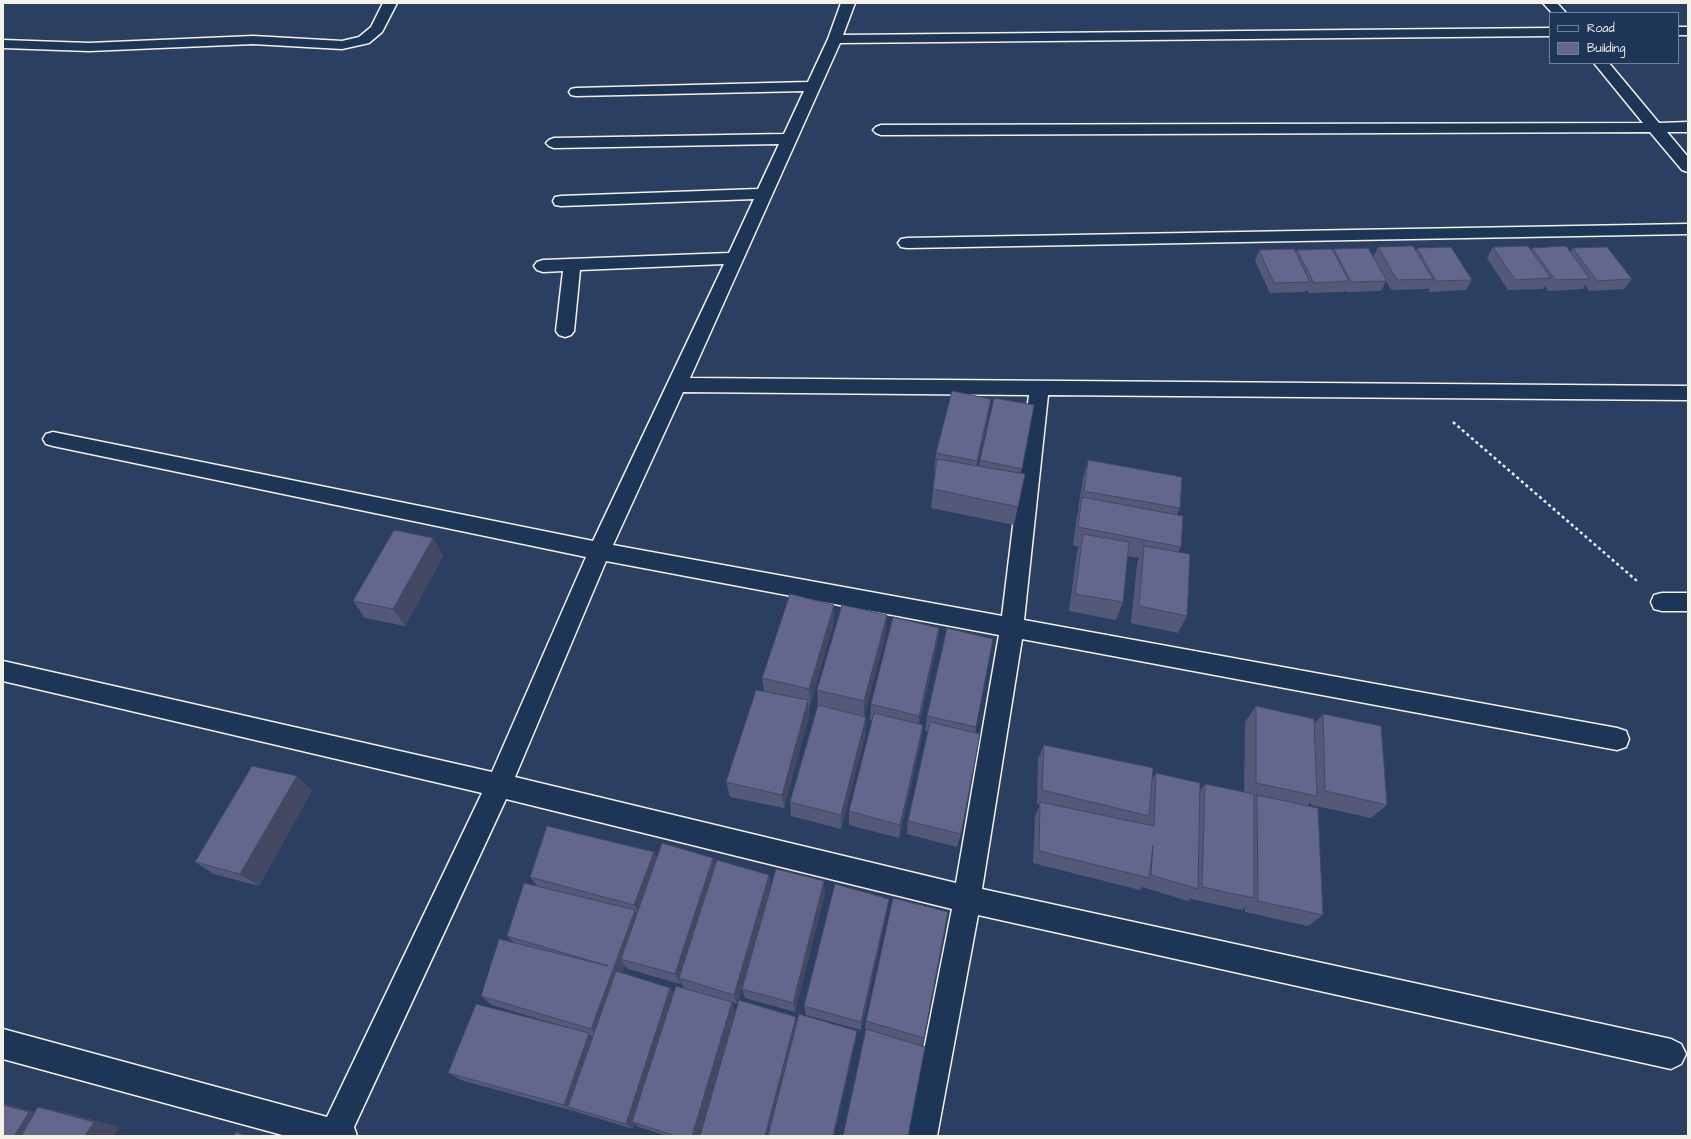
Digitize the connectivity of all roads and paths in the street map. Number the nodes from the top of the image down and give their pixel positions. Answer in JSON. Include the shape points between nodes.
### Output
{"nodes":[{"id":1,"x":390,"y":3,"type":"edge"},
{"id":2,"x":848,"y":3,"type":"edge"},
{"id":3,"x":1550,"y":3,"type":"edge"},
{"id":4,"x":1558,"y":12,"type":"edge"},
{"id":5,"x":1549,"y":32,"type":"edge"},
{"id":6,"x":835,"y":39,"type":"junction"},
{"id":7,"x":3,"y":44,"type":"edge"},
{"id":8,"x":1602,"y":64,"type":"edge"},
{"id":9,"x":813,"y":86,"type":"junction"},
{"id":10,"x":576,"y":92,"type":"dead end"},
{"id":11,"x":1655,"y":127,"type":"junction"},
{"id":12,"x":1688,"y":127,"type":"edge"},
{"id":13,"x":881,"y":130,"type":"dead end"},
{"id":14,"x":788,"y":139,"type":"junction"},
{"id":15,"x":554,"y":143,"type":"dead end"},
{"id":16,"x":1688,"y":167,"type":"edge"},
{"id":17,"x":763,"y":194,"type":"junction"},
{"id":18,"x":560,"y":201,"type":"dead end"},
{"id":19,"x":1688,"y":229,"type":"edge"},
{"id":20,"x":907,"y":244,"type":"dead end"},
{"id":21,"x":734,"y":258,"type":"junction"},
{"id":22,"x":572,"y":265,"type":"junction"},
{"id":23,"x":543,"y":266,"type":"dead end"},
{"id":24,"x":565,"y":331,"type":"dead end"},
{"id":25,"x":677,"y":385,"type":"junction"},
{"id":26,"x":1039,"y":388,"type":"junction"},
{"id":27,"x":1418,"y":391,"type":"junction"},
{"id":28,"x":1688,"y":393,"type":"edge"},
{"id":29,"x":54,"y":439,"type":"dead end"},
{"id":30,"x":599,"y":551,"type":"junction"},
{"id":31,"x":1662,"y":602,"type":"joint"},
{"id":32,"x":1688,"y":602,"type":"edge"},
{"id":33,"x":1012,"y":627,"type":"junction"},
{"id":34,"x":3,"y":671,"type":"edge"},
{"id":35,"x":1617,"y":739,"type":"dead end"},
{"id":36,"x":500,"y":785,"type":"junction"},
{"id":37,"x":967,"y":899,"type":"junction"},
{"id":38,"x":3,"y":1044,"type":"edge"},
{"id":39,"x":1671,"y":1054,"type":"dead end"},
{"id":40,"x":337,"y":1135,"type":"edge"},
{"id":41,"x":922,"y":1136,"type":"edge"}],
"edges":[{"from":1,"to":7,"type":"street","via":[[377,29],[364,40],[342,45],[253,40],[89,47]]},
{"from":2,"to":6,"type":"street"},
{"from":3,"to":4,"type":"street"},
{"from":5,"to":6,"type":"street"},
{"from":6,"to":9,"type":"street"},
{"from":8,"to":11,"type":"street"},
{"from":9,"to":10,"type":"street"},
{"from":9,"to":14,"type":"street"},
{"from":11,"to":12,"type":"street"},
{"from":11,"to":13,"type":"street"},
{"from":11,"to":16,"type":"street"},
{"from":14,"to":15,"type":"street"},
{"from":14,"to":17,"type":"street"},
{"from":17,"to":18,"type":"street"},
{"from":17,"to":21,"type":"street"},
{"from":19,"to":20,"type":"street"},
{"from":21,"to":22,"type":"street"},
{"from":21,"to":25,"type":"street"},
{"from":22,"to":23,"type":"street"},
{"from":22,"to":24,"type":"street"},
{"from":25,"to":26,"type":"street"},
{"from":25,"to":30,"type":"street"},
{"from":26,"to":27,"type":"street"},
{"from":26,"to":33,"type":"street"},
{"from":27,"to":28,"type":"street"},
{"from":27,"to":31,"type":"path"},
{"from":29,"to":30,"type":"street"},
{"from":30,"to":33,"type":"street"},
{"from":30,"to":36,"type":"street"},
{"from":31,"to":32,"type":"street"},
{"from":33,"to":35,"type":"street"},
{"from":33,"to":37,"type":"street"},
{"from":34,"to":36,"type":"street"},
{"from":36,"to":37,"type":"street"},
{"from":36,"to":40,"type":"street"},
{"from":37,"to":39,"type":"street"},
{"from":37,"to":41,"type":"street"},
{"from":38,"to":40,"type":"street"}]}
